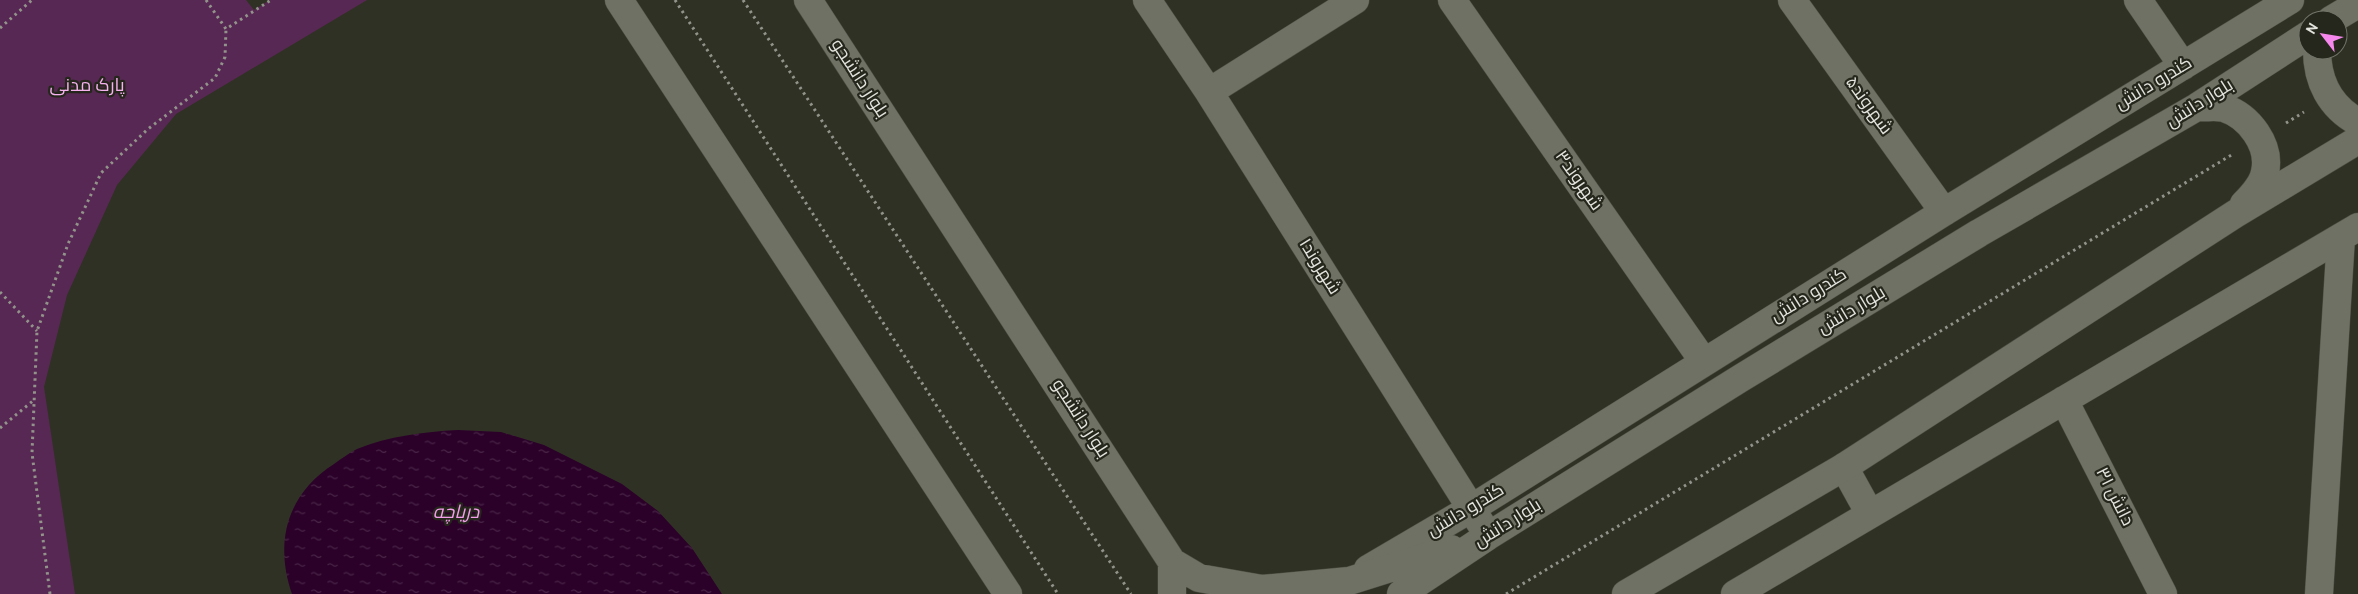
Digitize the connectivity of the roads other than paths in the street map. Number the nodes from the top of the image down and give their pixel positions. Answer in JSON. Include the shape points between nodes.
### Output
{"nodes":[{"id":1,"x":619,"y":0,"type":"edge"},
{"id":2,"x":808,"y":0,"type":"edge"},
{"id":3,"x":1147,"y":0,"type":"edge"},
{"id":4,"x":1355,"y":0,"type":"edge"},
{"id":5,"x":1452,"y":0,"type":"edge"},
{"id":6,"x":1792,"y":0,"type":"edge"},
{"id":7,"x":2138,"y":0,"type":"edge"},
{"id":8,"x":2290,"y":0,"type":"edge"},
{"id":9,"x":2298,"y":41,"type":"edge"},
{"id":10,"x":2317,"y":60,"type":"edge"},
{"id":11,"x":2183,"y":66,"type":"junction"},
{"id":12,"x":1209,"y":92,"type":"junction"},
{"id":13,"x":2197,"y":107,"type":"junction"},
{"id":14,"x":2358,"y":122,"type":"edge"},
{"id":15,"x":2358,"y":140,"type":"edge"},
{"id":16,"x":1944,"y":212,"type":"junction"},
{"id":17,"x":2234,"y":214,"type":"junction"},
{"id":18,"x":2349,"y":232,"type":"edge"},
{"id":19,"x":2358,"y":268,"type":"edge"},
{"id":20,"x":1704,"y":362,"type":"junction"},
{"id":21,"x":2064,"y":400,"type":"junction"},
{"id":22,"x":1844,"y":467,"type":"junction"},
{"id":23,"x":1472,"y":508,"type":"junction"},
{"id":24,"x":1870,"y":514,"type":"junction"},
{"id":25,"x":1488,"y":536,"type":"junction"},
{"id":26,"x":1172,"y":562,"type":"junction"},
{"id":27,"x":1339,"y":587,"type":"edge"},
{"id":28,"x":1008,"y":594,"type":"edge"},
{"id":29,"x":1172,"y":594,"type":"edge"},
{"id":30,"x":1401,"y":594,"type":"edge"},
{"id":31,"x":1626,"y":594,"type":"edge"},
{"id":32,"x":1734,"y":594,"type":"edge"},
{"id":33,"x":2163,"y":594,"type":"edge"},
{"id":34,"x":2320,"y":594,"type":"edge"}],
"edges":[{"from":1,"to":28,"type":"street"},
{"from":2,"to":26,"type":"street","name":"بلوار دانشجو"},
{"from":3,"to":12,"type":"street","name":"شهروند۱"},
{"from":4,"to":12,"type":"street"},
{"from":5,"to":20,"type":"street","name":"شهروند۳"},
{"from":6,"to":16,"type":"street","name":"شهروند۵"},
{"from":7,"to":11,"type":"street"},
{"from":8,"to":11,"type":"street","name":"کندرو دانش"},
{"from":9,"to":13,"type":"street","name":"بلوار دانش"},
{"from":10,"to":14,"type":"street","via":[[2326,93],[2343,114]]},
{"from":11,"to":16,"type":"street","name":"کندرو دانش"},
{"from":12,"to":23,"type":"street","name":"شهروند۱"},
{"from":13,"to":17,"type":"street","via":[[2224,108],[2248,121],[2262,144],[2266,171],[2254,194]]},
{"from":13,"to":25,"type":"street","name":"بلوار دانش","via":[[1979,233]]},
{"from":15,"to":17,"type":"street"},
{"from":16,"to":20,"type":"street","name":"کندرو دانش"},
{"from":17,"to":22,"type":"street"},
{"from":18,"to":19,"type":"street"},
{"from":18,"to":21,"type":"street"},
{"from":18,"to":34,"type":"street"},
{"from":20,"to":23,"type":"street","name":"کندرو دانش"},
{"from":21,"to":24,"type":"street"},
{"from":21,"to":33,"type":"street","name":"دانش ۳۱"},
{"from":22,"to":24,"type":"street"},
{"from":22,"to":31,"type":"street"},
{"from":23,"to":25,"type":"street","name":"شهروند۱"},
{"from":23,"to":27,"type":"street","name":"کندرو دانش"},
{"from":24,"to":32,"type":"street"},
{"from":25,"to":27,"type":"street","name":"بلوار دانشجو"},
{"from":25,"to":30,"type":"street","name":"بلوار دانش"},
{"from":26,"to":27,"type":"street","name":"بلوار دانشجو","via":[[1199,578],[1262,589]]},
{"from":26,"to":29,"type":"street"}]}
